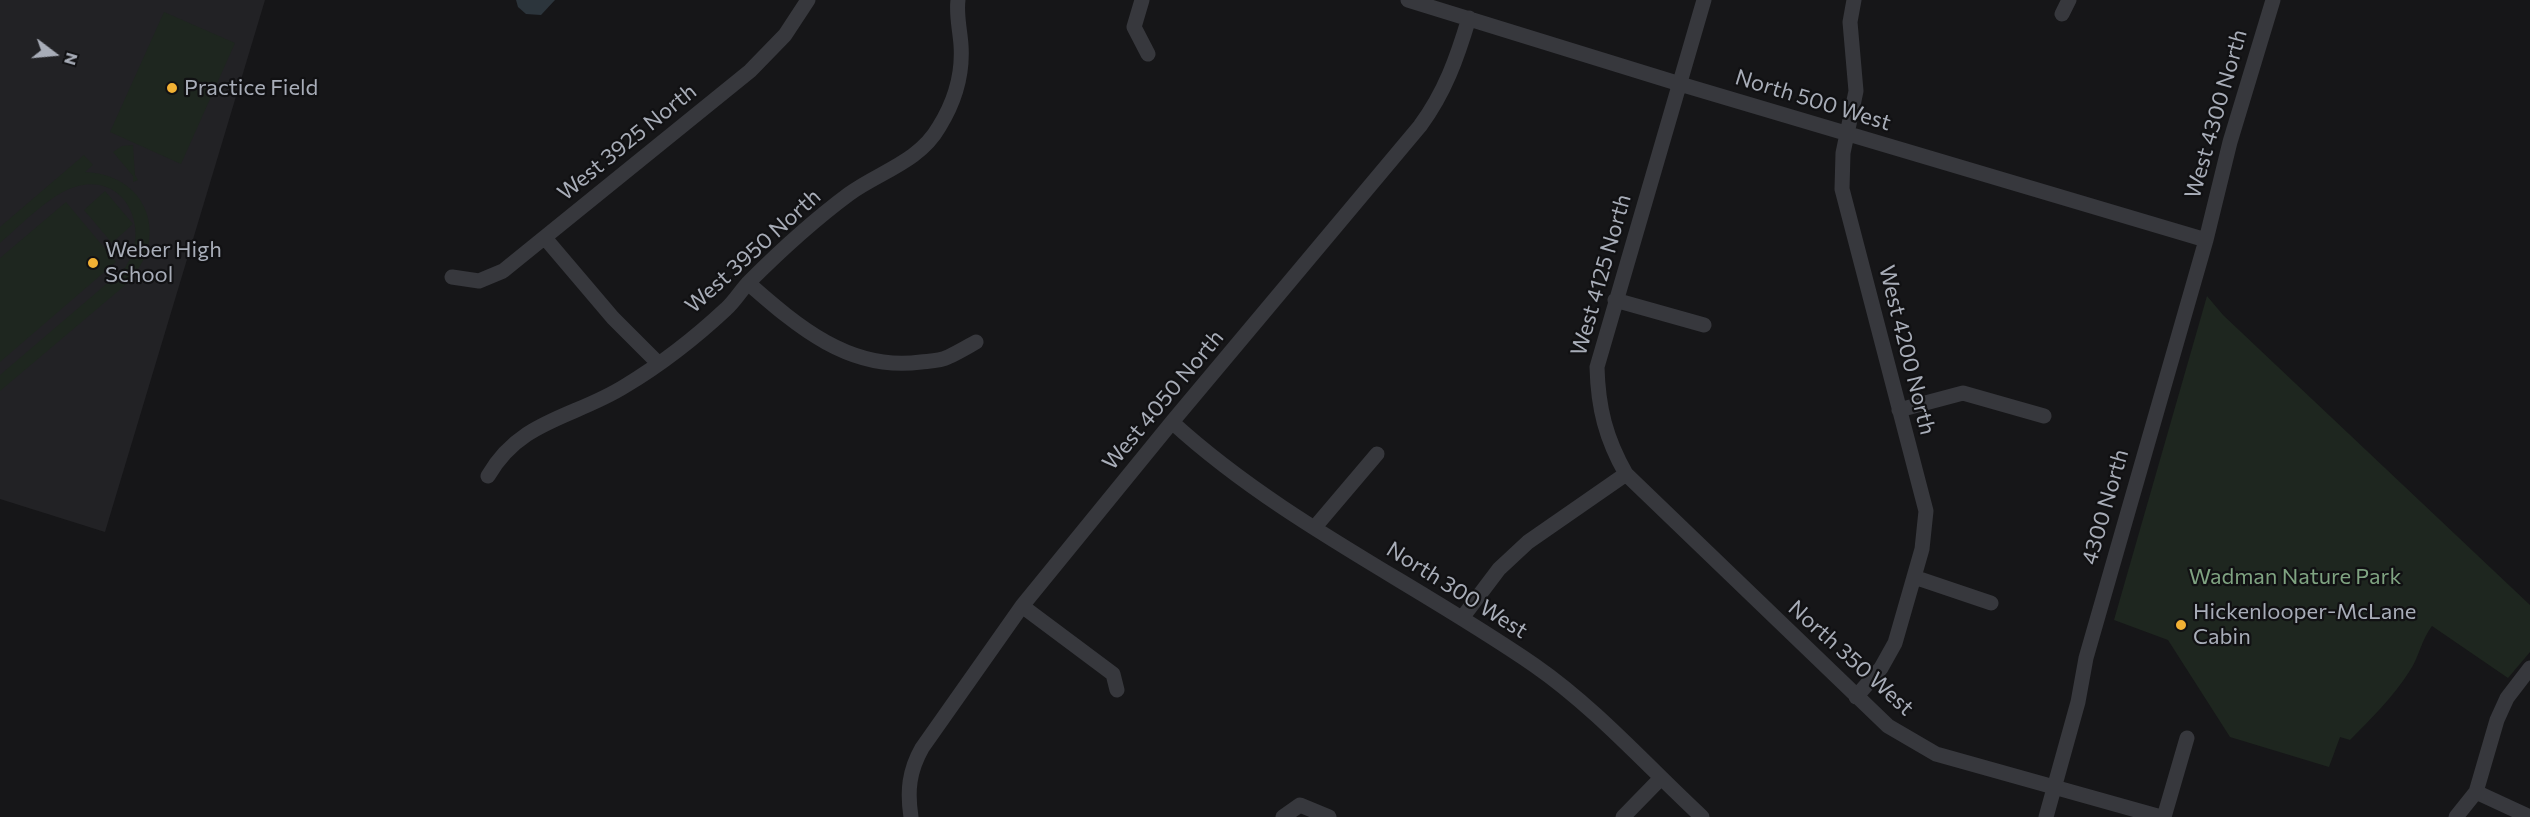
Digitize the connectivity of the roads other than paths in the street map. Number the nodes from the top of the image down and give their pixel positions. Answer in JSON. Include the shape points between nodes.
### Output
{"nodes":[{"id":1,"x":808,"y":0,"type":"edge"},
{"id":2,"x":958,"y":0,"type":"edge"},
{"id":3,"x":1142,"y":0,"type":"edge"},
{"id":4,"x":1408,"y":0,"type":"edge"},
{"id":5,"x":1704,"y":0,"type":"edge"},
{"id":6,"x":1854,"y":0,"type":"edge"},
{"id":7,"x":2273,"y":0,"type":"edge"},
{"id":8,"x":1444,"y":5,"type":"edge"},
{"id":9,"x":1469,"y":18,"type":"junction"},
{"id":10,"x":1148,"y":54,"type":"dead end"},
{"id":11,"x":1680,"y":84,"type":"junction"},
{"id":12,"x":1846,"y":134,"type":"junction"},
{"id":13,"x":545,"y":238,"type":"junction"},
{"id":14,"x":2206,"y":240,"type":"junction"},
{"id":15,"x":452,"y":277,"type":"dead end"},
{"id":16,"x":748,"y":283,"type":"junction"},
{"id":17,"x":1615,"y":300,"type":"junction"},
{"id":18,"x":1704,"y":326,"type":"dead end"},
{"id":19,"x":976,"y":342,"type":"dead end"},
{"id":20,"x":658,"y":363,"type":"junction"},
{"id":21,"x":1899,"y":410,"type":"junction"},
{"id":22,"x":2044,"y":416,"type":"dead end"},
{"id":23,"x":1172,"y":422,"type":"junction"},
{"id":24,"x":1377,"y":454,"type":"dead end"},
{"id":25,"x":1626,"y":474,"type":"junction"},
{"id":26,"x":488,"y":476,"type":"dead end"},
{"id":27,"x":1315,"y":527,"type":"junction"},
{"id":28,"x":1914,"y":577,"type":"junction"},
{"id":29,"x":1991,"y":603,"type":"dead end"},
{"id":30,"x":1023,"y":606,"type":"junction"},
{"id":31,"x":1462,"y":618,"type":"junction"},
{"id":32,"x":2530,"y":668,"type":"edge"},
{"id":33,"x":1117,"y":690,"type":"dead end"},
{"id":34,"x":1856,"y":697,"type":"junction"},
{"id":35,"x":2187,"y":738,"type":"dead end"},
{"id":36,"x":1661,"y":778,"type":"junction"},
{"id":37,"x":2055,"y":787,"type":"junction"},
{"id":38,"x":2476,"y":792,"type":"junction"},
{"id":39,"x":911,"y":817,"type":"edge"},
{"id":40,"x":1283,"y":817,"type":"edge"},
{"id":41,"x":1329,"y":817,"type":"edge"},
{"id":42,"x":1623,"y":817,"type":"edge"},
{"id":43,"x":1702,"y":817,"type":"edge"},
{"id":44,"x":2046,"y":817,"type":"edge"},
{"id":45,"x":2163,"y":817,"type":"edge"},
{"id":46,"x":2456,"y":817,"type":"edge"},
{"id":47,"x":2530,"y":817,"type":"edge"}],
"edges":[{"from":1,"to":13,"type":"street","name":"West 3925 North","via":[[785,34],[750,71]]},
{"from":2,"to":16,"type":"street","name":"West 3950 North","via":[[959,81],[938,130],[918,152],[850,193]]},
{"from":3,"to":10,"type":"street","via":[[1134,27]]},
{"from":4,"to":8,"type":"street","name":"North 500 West"},
{"from":5,"to":11,"type":"street","name":"West 4125 North"},
{"from":6,"to":12,"type":"street","name":"West 4200 North","via":[[1850,22],[1856,91]]},
{"from":7,"to":14,"type":"street","name":"West 4300 North"},
{"from":8,"to":9,"type":"street","name":"North 500 West"},
{"from":9,"to":11,"type":"street","name":"North 500 West"},
{"from":9,"to":23,"type":"street","name":"West 4050 North","via":[[1454,68],[1437,103]]},
{"from":11,"to":12,"type":"street","name":"North 500 West"},
{"from":11,"to":17,"type":"street","name":"West 4125 North"},
{"from":12,"to":14,"type":"street","name":"North 500 West"},
{"from":12,"to":21,"type":"street","name":"West 4200 North","via":[[1842,189]]},
{"from":13,"to":15,"type":"street","name":"West 3925 North","via":[[487,278],[478,281]]},
{"from":13,"to":20,"type":"street","via":[[613,318]]},
{"from":14,"to":37,"type":"street","name":"4300 North","via":[[2091,638]]},
{"from":16,"to":19,"type":"street","via":[[799,327],[852,355],[904,364],[946,358]]},
{"from":16,"to":20,"type":"street","name":"West 3950 North","via":[[727,308]]},
{"from":17,"to":18,"type":"street"},
{"from":17,"to":25,"type":"street","name":"West 4125 North","via":[[1597,367],[1597,397],[1610,446]]},
{"from":20,"to":26,"type":"street","name":"West 3950 North","via":[[613,394],[519,437],[498,458]]},
{"from":21,"to":22,"type":"street","via":[[1963,393]]},
{"from":21,"to":28,"type":"street","name":"West 4200 North","via":[[1926,512]]},
{"from":23,"to":27,"type":"street","name":"North 300 West","via":[[1210,457]]},
{"from":23,"to":30,"type":"street","name":"West 4050 North"},
{"from":24,"to":27,"type":"street"},
{"from":25,"to":31,"type":"street","via":[[1528,542],[1499,568]]},
{"from":25,"to":34,"type":"street","name":"North 350 West"},
{"from":27,"to":31,"type":"street","name":"North 300 West"},
{"from":28,"to":29,"type":"street"},
{"from":28,"to":34,"type":"street","name":"West 4200 North","via":[[1895,643],[1881,668]]},
{"from":30,"to":33,"type":"street","via":[[1113,674]]},
{"from":30,"to":39,"type":"street","name":"West 4050 North","via":[[914,763],[908,792]]},
{"from":31,"to":36,"type":"street","name":"North 300 West","via":[[1535,666],[1588,708]]},
{"from":32,"to":38,"type":"street","via":[[2507,698],[2497,720]]},
{"from":34,"to":37,"type":"street","name":"North 350 West","via":[[1888,726],[1936,754]]},
{"from":35,"to":45,"type":"street"},
{"from":36,"to":42,"type":"street"},
{"from":36,"to":43,"type":"street","name":"North 300 West"},
{"from":37,"to":44,"type":"street","name":"4300 North"},
{"from":37,"to":45,"type":"street","name":"North 350 West"},
{"from":38,"to":46,"type":"street"},
{"from":38,"to":47,"type":"street"},
{"from":40,"to":41,"type":"street","via":[[1300,805]]}]}
